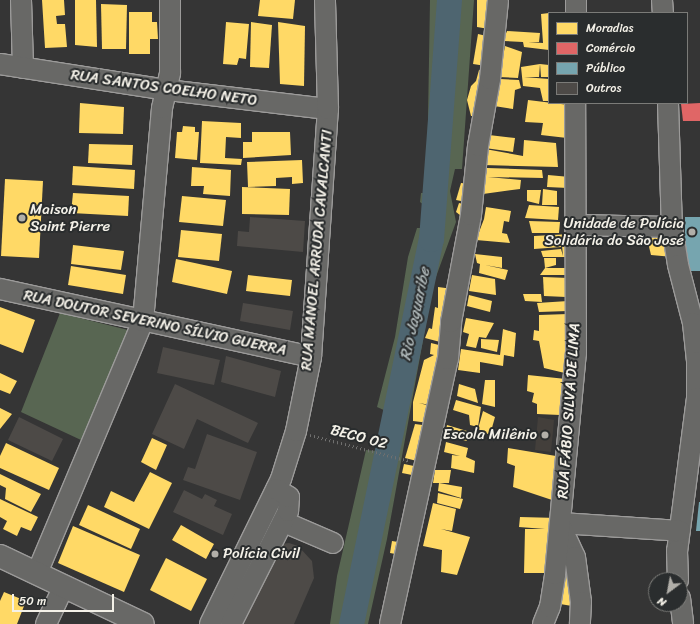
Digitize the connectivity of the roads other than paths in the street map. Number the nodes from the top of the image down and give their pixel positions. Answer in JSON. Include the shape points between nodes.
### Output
{"nodes":[{"id":1,"x":21,"y":0,"type":"edge"},
{"id":2,"x":170,"y":0,"type":"edge"},
{"id":3,"x":325,"y":0,"type":"edge"},
{"id":4,"x":498,"y":0,"type":"edge"},
{"id":5,"x":576,"y":0,"type":"edge"},
{"id":6,"x":662,"y":0,"type":"edge"},
{"id":7,"x":576,"y":12,"type":"edge"},
{"id":8,"x":663,"y":12,"type":"edge"},
{"id":9,"x":0,"y":64,"type":"edge"},
{"id":10,"x":23,"y":68,"type":"junction"},
{"id":11,"x":168,"y":90,"type":"junction"},
{"id":12,"x":575,"y":104,"type":"edge"},
{"id":13,"x":668,"y":104,"type":"edge"},
{"id":14,"x":328,"y":109,"type":"junction"},
{"id":15,"x":575,"y":225,"type":"junction"},
{"id":16,"x":672,"y":227,"type":"junction"},
{"id":17,"x":0,"y":288,"type":"edge"},
{"id":18,"x":143,"y":321,"type":"junction"},
{"id":19,"x":311,"y":357,"type":"junction"},
{"id":20,"x":276,"y":489,"type":"junction"},
{"id":21,"x":284,"y":522,"type":"junction"},
{"id":22,"x":561,"y":525,"type":"junction"},
{"id":23,"x":680,"y":531,"type":"junction"},
{"id":24,"x":332,"y":543,"type":"dead end"},
{"id":25,"x":0,"y":556,"type":"edge"},
{"id":26,"x":678,"y":572,"type":"edge"},
{"id":27,"x":37,"y":573,"type":"junction"},
{"id":28,"x":64,"y":586,"type":"junction"},
{"id":29,"x":682,"y":612,"type":"edge"},
{"id":30,"x":46,"y":624,"type":"edge"},
{"id":31,"x":143,"y":624,"type":"edge"},
{"id":32,"x":210,"y":624,"type":"edge"},
{"id":33,"x":231,"y":624,"type":"edge"},
{"id":34,"x":390,"y":624,"type":"edge"},
{"id":35,"x":543,"y":624,"type":"edge"},
{"id":36,"x":580,"y":624,"type":"edge"},
{"id":37,"x":683,"y":624,"type":"edge"}],
"edges":[{"from":1,"to":10,"type":"street"},
{"from":2,"to":11,"type":"street"},
{"from":3,"to":14,"type":"street","name":"RUA MANOEL ARRUDA CAVALCANTI"},
{"from":4,"to":34,"type":"street","via":[[490,79],[451,322],[448,359]]},
{"from":5,"to":7,"type":"street"},
{"from":6,"to":8,"type":"street"},
{"from":9,"to":10,"type":"street","name":"RUA SANTOS COELHO NETO"},
{"from":10,"to":11,"type":"street","name":"RUA SANTOS COELHO NETO"},
{"from":11,"to":14,"type":"street","name":"RUA SANTOS COELHO NETO"},
{"from":11,"to":18,"type":"street","via":[[162,108]]},
{"from":12,"to":15,"type":"street","name":"RUA FÁBIO SILVA DE LIMA"},
{"from":13,"to":16,"type":"street"},
{"from":14,"to":19,"type":"street","name":"RUA MANOEL ARRUDA CAVALCANTI"},
{"from":15,"to":16,"type":"street"},
{"from":15,"to":22,"type":"street","name":"RUA FÁBIO SILVA DE LIMA","via":[[576,353]]},
{"from":16,"to":23,"type":"street","via":[[678,265],[693,323],[697,362],[697,398]]},
{"from":17,"to":18,"type":"street","name":"RUA DOUTOR SEVERINO SÍLVIO GUERRA"},
{"from":18,"to":19,"type":"street","name":"RUA DOUTOR SEVERINO SÍLVIO GUERRA"},
{"from":18,"to":27,"type":"street"},
{"from":19,"to":20,"type":"street","name":"RUA MANOEL ARRUDA CAVALCANTI","via":[[296,431]]},
{"from":20,"to":21,"type":"street","via":[[289,497]]},
{"from":20,"to":32,"type":"street","name":"RUA MANOEL ARRUDA CAVALCANTI"},
{"from":21,"to":24,"type":"street"},
{"from":21,"to":33,"type":"street"},
{"from":22,"to":23,"type":"street"},
{"from":22,"to":35,"type":"street","name":"RUA FÁBIO SILVA DE LIMA","via":[[550,607]]},
{"from":22,"to":36,"type":"street","name":"RUA FÁBIO SILVA DE LIMA","via":[[575,556],[581,602]]},
{"from":23,"to":26,"type":"street"},
{"from":25,"to":27,"type":"main road"},
{"from":27,"to":28,"type":"main road"},
{"from":28,"to":30,"type":"street"},
{"from":28,"to":31,"type":"main road"},
{"from":29,"to":37,"type":"street"}]}
